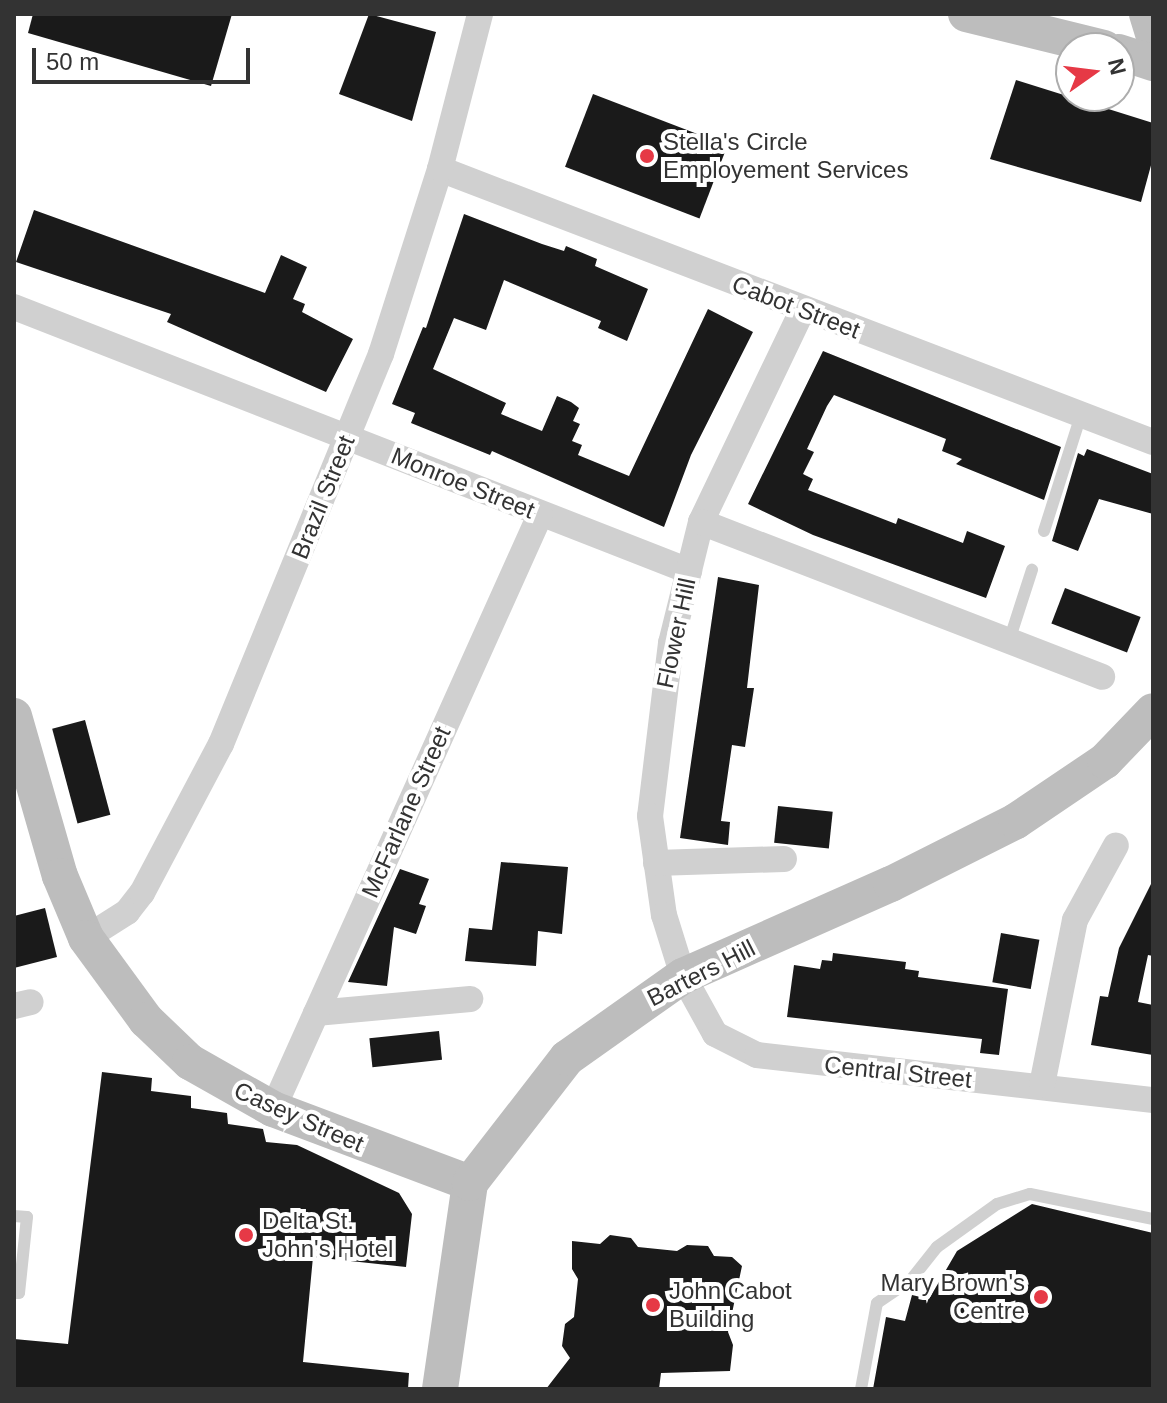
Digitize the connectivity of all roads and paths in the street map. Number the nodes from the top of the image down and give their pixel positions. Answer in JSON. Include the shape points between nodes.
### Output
{"nodes":[{"id":1,"x":480,"y":14,"type":"edge"},
{"id":2,"x":966,"y":14,"type":"edge"},
{"id":3,"x":1147,"y":14,"type":"edge"},
{"id":4,"x":1153,"y":34,"type":"edge"},
{"id":5,"x":1055,"y":36,"type":"edge"},
{"id":6,"x":440,"y":169,"type":"junction"},
{"id":7,"x":14,"y":307,"type":"edge"},
{"id":8,"x":803,"y":309,"type":"junction"},
{"id":9,"x":1081,"y":415,"type":"junction"},
{"id":10,"x":348,"y":435,"type":"junction"},
{"id":11,"x":1153,"y":442,"type":"edge"},
{"id":12,"x":540,"y":515,"type":"junction"},
{"id":13,"x":701,"y":522,"type":"junction"},
{"id":14,"x":1044,"y":531,"type":"dead end"},
{"id":15,"x":1032,"y":570,"type":"dead end"},
{"id":16,"x":689,"y":571,"type":"junction"},
{"id":17,"x":1009,"y":641,"type":"junction"},
{"id":18,"x":1102,"y":677,"type":"dead end"},
{"id":19,"x":1153,"y":711,"type":"edge"},
{"id":20,"x":14,"y":716,"type":"edge"},
{"id":21,"x":1116,"y":845,"type":"dead end"},
{"id":22,"x":784,"y":859,"type":"dead end"},
{"id":23,"x":656,"y":863,"type":"junction"},
{"id":24,"x":86,"y":938,"type":"junction"},
{"id":25,"x":683,"y":976,"type":"junction"},
{"id":26,"x":470,"y":999,"type":"dead end"},
{"id":27,"x":316,"y":1013,"type":"junction"},
{"id":28,"x":1042,"y":1085,"type":"junction"},
{"id":29,"x":1153,"y":1100,"type":"edge"},
{"id":30,"x":273,"y":1109,"type":"junction"},
{"id":31,"x":470,"y":1183,"type":"junction"},
{"id":32,"x":14,"y":1216,"type":"edge"},
{"id":33,"x":1153,"y":1219,"type":"edge"},
{"id":34,"x":14,"y":1293,"type":"edge"},
{"id":35,"x":440,"y":1389,"type":"edge"},
{"id":36,"x":861,"y":1389,"type":"edge"}],
"edges":[{"from":1,"to":6,"type":"street","name":"Brazil Street"},
{"from":2,"to":5,"type":"main road"},
{"from":3,"to":4,"type":"main road"},
{"from":6,"to":8,"type":"street","name":"Cabot Street"},
{"from":6,"to":10,"type":"street","name":"Brazil Street","via":[[381,354]]},
{"from":7,"to":10,"type":"street","name":"Monroe Street"},
{"from":8,"to":9,"type":"street","name":"Cabot Street"},
{"from":8,"to":13,"type":"street","name":"Flower Hill"},
{"from":9,"to":11,"type":"street","name":"Cabot Street"},
{"from":9,"to":14,"type":"lane"},
{"from":10,"to":12,"type":"street","name":"Monroe Street"},
{"from":10,"to":24,"type":"street","name":"Brazil Street","via":[[214,757],[142,893],[127,912]]},
{"from":12,"to":16,"type":"street","name":"Monroe Street"},
{"from":12,"to":27,"type":"street","name":"McFarlane Street"},
{"from":13,"to":16,"type":"street","name":"Flower Hill"},
{"from":13,"to":17,"type":"street"},
{"from":15,"to":17,"type":"lane"},
{"from":16,"to":23,"type":"street","name":"Flower Hill","via":[[653,764],[650,816]]},
{"from":17,"to":18,"type":"street"},
{"from":19,"to":25,"type":"main road","name":"Barters Hill","via":[[1105,761],[1016,821],[891,884]]},
{"from":20,"to":24,"type":"main road","name":"Casey Street","via":[[60,876]]},
{"from":21,"to":28,"type":"street","via":[[1075,920]]},
{"from":22,"to":23,"type":"street"},
{"from":23,"to":25,"type":"street","name":"Flower Hill","via":[[664,915]]},
{"from":24,"to":30,"type":"main road","name":"Casey Street","via":[[123,994],[169,1043],[217,1080]]},
{"from":25,"to":28,"type":"street","name":"Central Street","via":[[715,1034],[757,1055],[878,1072]]},
{"from":25,"to":31,"type":"main road","name":"Barters Hill","via":[[567,1058]]},
{"from":26,"to":27,"type":"street"},
{"from":27,"to":30,"type":"street","name":"McFarlane Street"},
{"from":28,"to":29,"type":"street","name":"Central Street"},
{"from":30,"to":31,"type":"main road","name":"Casey Street"},
{"from":31,"to":35,"type":"main road","name":"Barters Hill"},
{"from":32,"to":34,"type":"lane","via":[[27,1217],[19,1293]]},
{"from":33,"to":36,"type":"lane","via":[[1030,1194],[997,1204],[937,1247],[910,1281],[877,1303]]}]}
